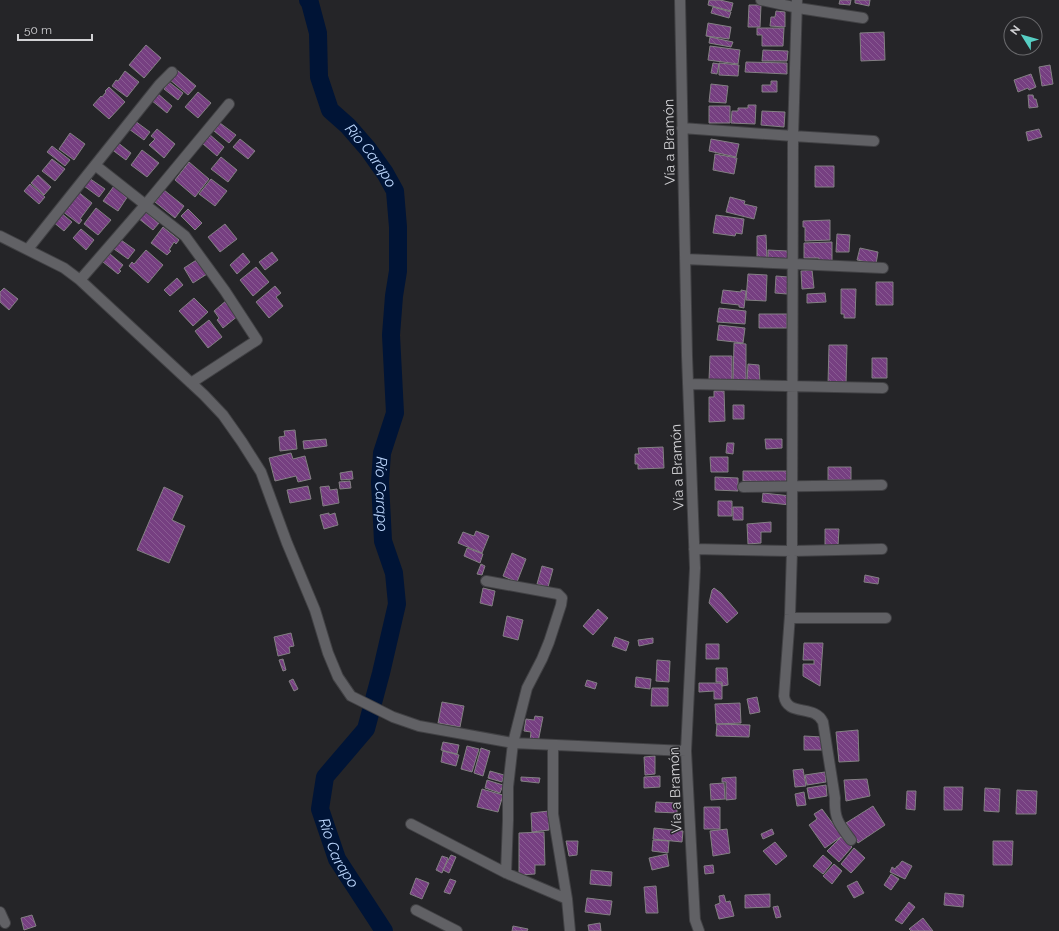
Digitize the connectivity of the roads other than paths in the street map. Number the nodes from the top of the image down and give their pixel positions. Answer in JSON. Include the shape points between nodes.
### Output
{"nodes":[{"id":1,"x":680,"y":0,"type":"edge"},
{"id":2,"x":761,"y":0,"type":"edge"},
{"id":3,"x":798,"y":4,"type":"edge"},
{"id":4,"x":864,"y":18,"type":"dead end"},
{"id":5,"x":172,"y":72,"type":"dead end"},
{"id":6,"x":229,"y":104,"type":"dead end"},
{"id":7,"x":682,"y":128,"type":"junction"},
{"id":8,"x":793,"y":136,"type":"junction"},
{"id":9,"x":874,"y":141,"type":"dead end"},
{"id":10,"x":95,"y":164,"type":"junction"},
{"id":11,"x":146,"y":204,"type":"junction"},
{"id":12,"x":2,"y":240,"type":"edge"},
{"id":13,"x":28,"y":249,"type":"junction"},
{"id":14,"x":685,"y":259,"type":"junction"},
{"id":15,"x":793,"y":264,"type":"junction"},
{"id":16,"x":883,"y":268,"type":"dead end"},
{"id":17,"x":80,"y":280,"type":"junction"},
{"id":18,"x":191,"y":383,"type":"junction"},
{"id":19,"x":688,"y":384,"type":"junction"},
{"id":20,"x":792,"y":386,"type":"junction"},
{"id":21,"x":883,"y":388,"type":"dead end"},
{"id":22,"x":882,"y":484,"type":"dead end"},
{"id":23,"x":743,"y":486,"type":"dead end"},
{"id":24,"x":792,"y":486,"type":"junction"},
{"id":25,"x":694,"y":549,"type":"junction"},
{"id":26,"x":882,"y":549,"type":"dead end"},
{"id":27,"x":792,"y":551,"type":"junction"},
{"id":28,"x":486,"y":581,"type":"dead end"},
{"id":29,"x":790,"y":618,"type":"junction"},
{"id":30,"x":886,"y":618,"type":"dead end"},
{"id":31,"x":513,"y":743,"type":"junction"},
{"id":32,"x":553,"y":745,"type":"junction"},
{"id":33,"x":686,"y":751,"type":"junction"},
{"id":34,"x":411,"y":824,"type":"dead end"},
{"id":35,"x":851,"y":840,"type":"dead end"},
{"id":36,"x":506,"y":873,"type":"junction"},
{"id":37,"x":567,"y":898,"type":"junction"},
{"id":38,"x":416,"y":910,"type":"dead end"},
{"id":39,"x":0,"y":912,"type":"edge"},
{"id":40,"x":5,"y":923,"type":"dead end"},
{"id":41,"x":457,"y":931,"type":"edge"},
{"id":42,"x":570,"y":931,"type":"edge"},
{"id":43,"x":699,"y":931,"type":"edge"}],
"edges":[{"from":1,"to":7,"type":"street","name":"Vía a Bramón"},
{"from":2,"to":3,"type":"street"},
{"from":3,"to":4,"type":"street"},
{"from":3,"to":8,"type":"street"},
{"from":5,"to":10,"type":"street","via":[[159,84]]},
{"from":6,"to":11,"type":"street"},
{"from":7,"to":8,"type":"street"},
{"from":7,"to":14,"type":"street","name":"Vía a Bramón"},
{"from":8,"to":9,"type":"street"},
{"from":8,"to":15,"type":"street"},
{"from":10,"to":11,"type":"street"},
{"from":10,"to":13,"type":"street"},
{"from":11,"to":17,"type":"street"},
{"from":11,"to":18,"type":"street","via":[[185,236],[257,340]]},
{"from":12,"to":13,"type":"street"},
{"from":13,"to":17,"type":"street","via":[[64,268]]},
{"from":14,"to":15,"type":"street"},
{"from":14,"to":19,"type":"street","name":"Vía a Bramón"},
{"from":15,"to":16,"type":"street"},
{"from":15,"to":20,"type":"street"},
{"from":17,"to":18,"type":"street"},
{"from":18,"to":31,"type":"street","via":[[223,415],[260,472],[286,543],[315,610],[328,653],[338,677],[351,696],[392,717],[419,726]]},
{"from":19,"to":20,"type":"street"},
{"from":19,"to":25,"type":"street","name":"Vía a Bramón"},
{"from":20,"to":21,"type":"street"},
{"from":20,"to":24,"type":"street"},
{"from":22,"to":24,"type":"street"},
{"from":23,"to":24,"type":"street"},
{"from":24,"to":27,"type":"street"},
{"from":25,"to":27,"type":"street"},
{"from":25,"to":33,"type":"street","name":"Vía a Bramón"},
{"from":26,"to":27,"type":"street"},
{"from":27,"to":29,"type":"street"},
{"from":28,"to":31,"type":"street","via":[[558,594],[562,598],[549,642],[527,688]]},
{"from":29,"to":30,"type":"street"},
{"from":29,"to":35,"type":"street","via":[[784,700],[789,706],[816,713],[821,717],[835,798],[834,809],[838,822]]},
{"from":31,"to":32,"type":"street"},
{"from":31,"to":36,"type":"street","via":[[508,787]]},
{"from":32,"to":33,"type":"street"},
{"from":32,"to":37,"type":"street","via":[[553,814]]},
{"from":33,"to":43,"type":"street","name":"Vía a Bramón","via":[[695,920]]},
{"from":34,"to":36,"type":"street"},
{"from":36,"to":37,"type":"street"},
{"from":37,"to":42,"type":"street"},
{"from":38,"to":41,"type":"street"},
{"from":39,"to":40,"type":"street"}]}
